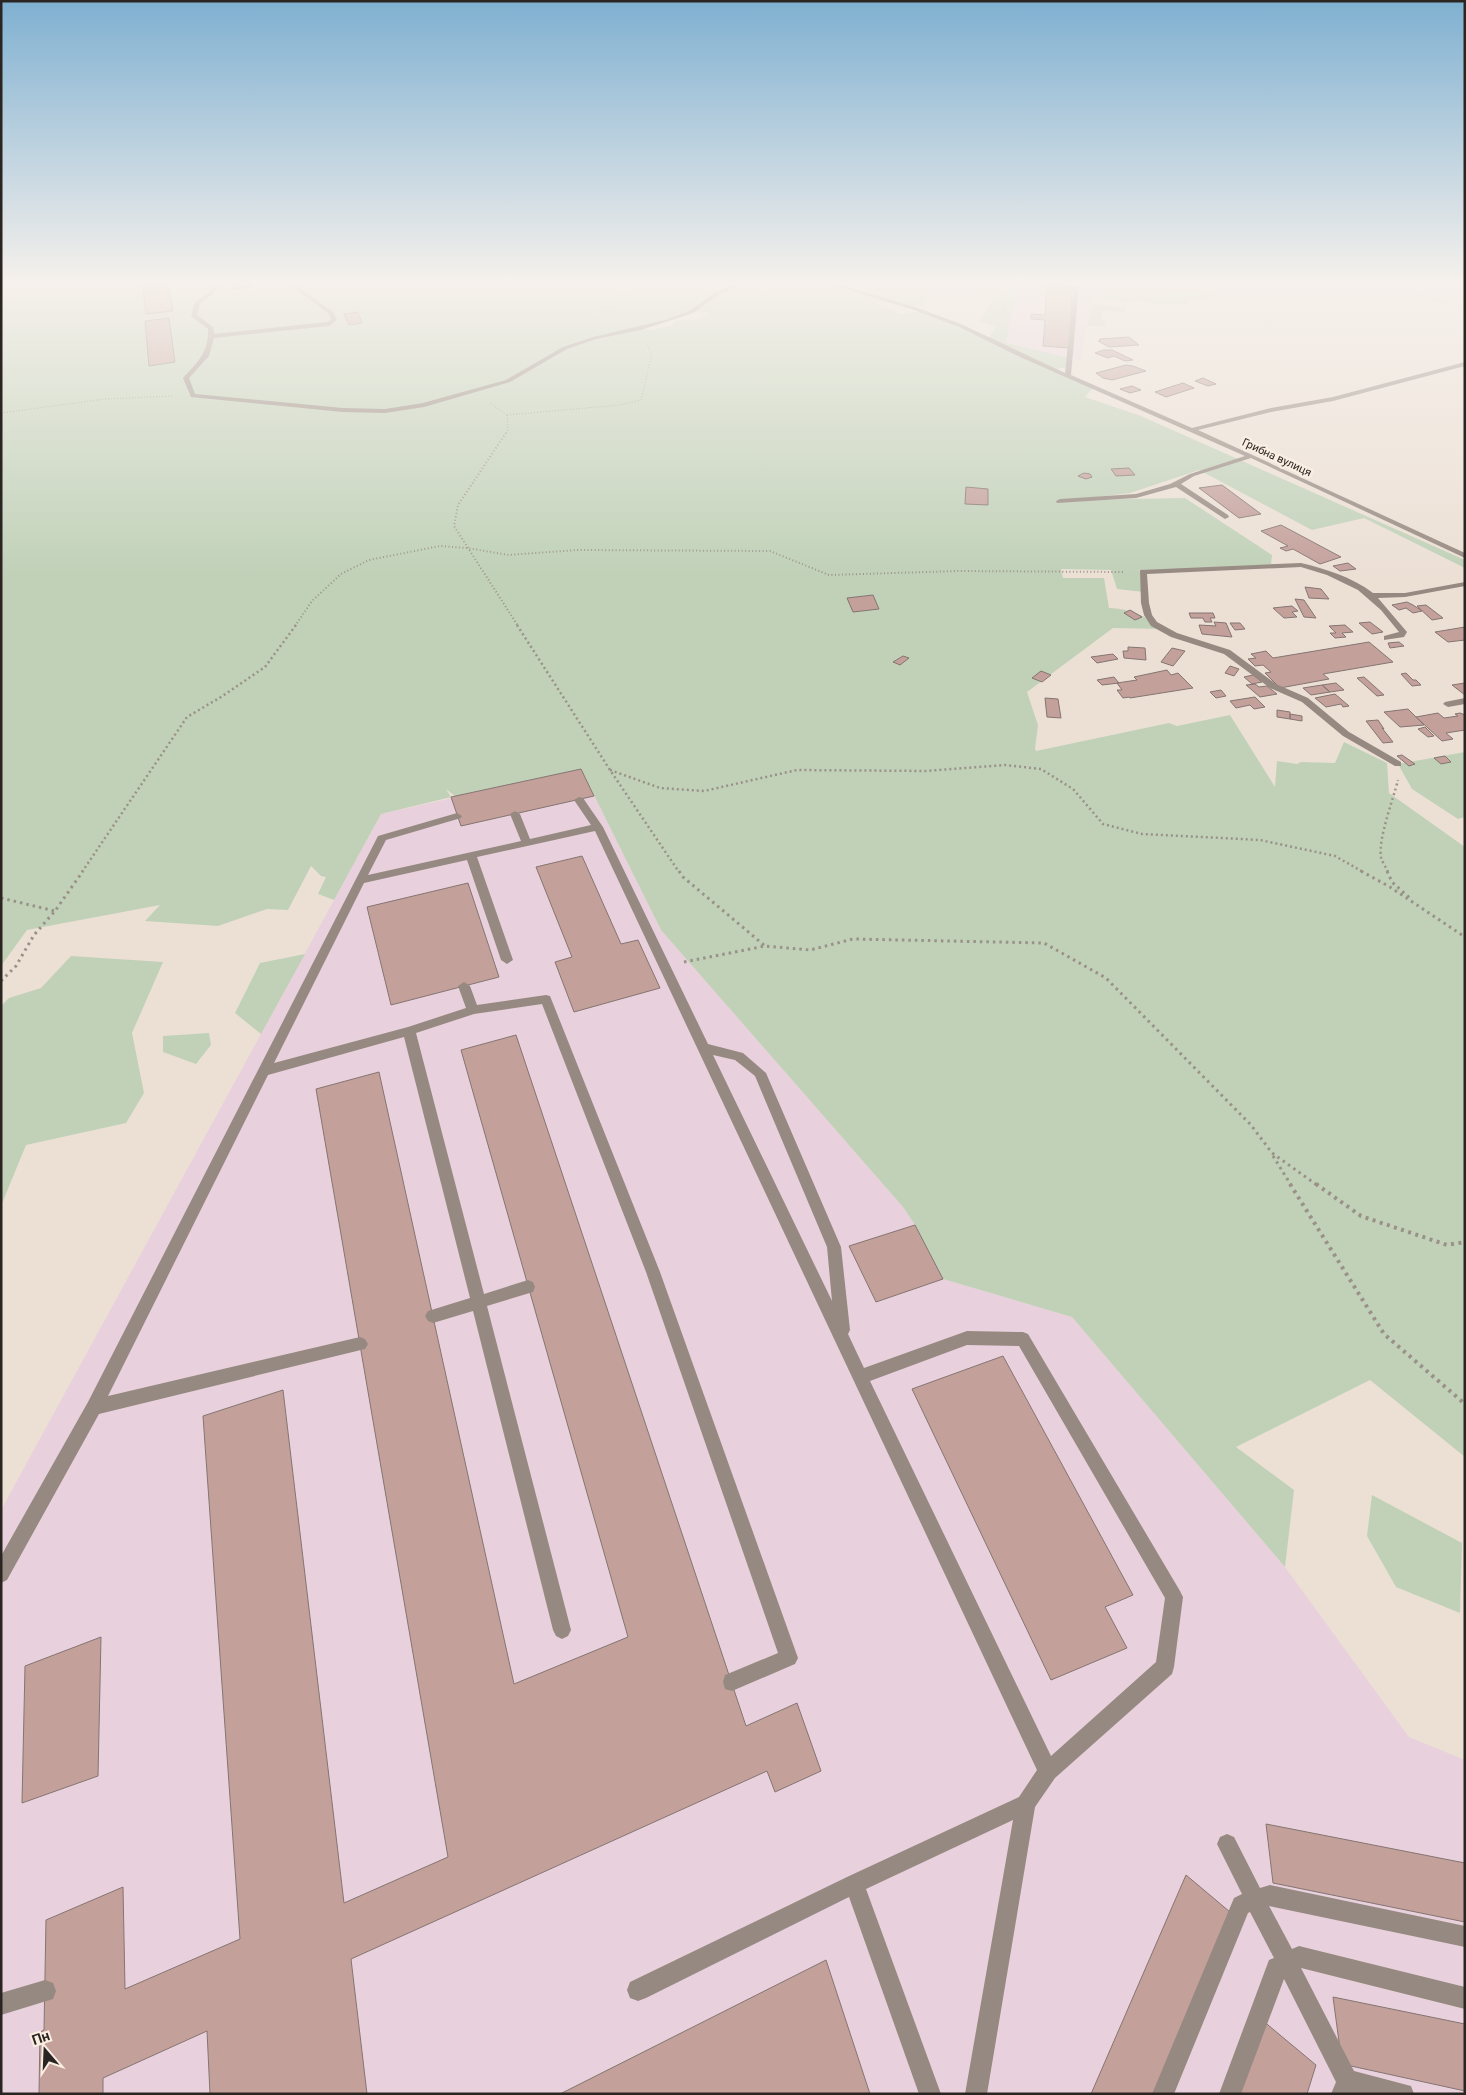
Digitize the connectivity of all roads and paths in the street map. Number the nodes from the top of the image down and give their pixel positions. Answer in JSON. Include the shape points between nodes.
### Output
{"nodes":[{"id":1,"x":187,"y":381,"type":"edge"},
{"id":2,"x":508,"y":381,"type":"edge"},
{"id":3,"x":646,"y":381,"type":"edge"},
{"id":4,"x":1081,"y":381,"type":"edge"},
{"id":5,"x":1401,"y":381,"type":"edge"},
{"id":6,"x":473,"y":392,"type":"junction"},
{"id":7,"x":192,"y":396,"type":"junction"},
{"id":8,"x":1,"y":413,"type":"edge"},
{"id":9,"x":507,"y":415,"type":"junction"},
{"id":10,"x":1192,"y":430,"type":"junction"},
{"id":11,"x":1251,"y":456,"type":"junction"},
{"id":12,"x":1176,"y":484,"type":"junction"},
{"id":13,"x":1060,"y":501,"type":"dead end"},
{"id":14,"x":1225,"y":518,"type":"dead end"},
{"id":15,"x":467,"y":548,"type":"junction"},
{"id":16,"x":1465,"y":556,"type":"edge"},
{"id":17,"x":1143,"y":572,"type":"junction"},
{"id":18,"x":1465,"y":584,"type":"edge"},
{"id":19,"x":1371,"y":596,"type":"junction"},
{"id":20,"x":1387,"y":638,"type":"dead end"},
{"id":21,"x":1465,"y":701,"type":"edge"},
{"id":22,"x":1448,"y":704,"type":"dead end"},
{"id":23,"x":1398,"y":764,"type":"joint"},
{"id":24,"x":610,"y":770,"type":"junction"},
{"id":25,"x":579,"y":800,"type":"dead end"},
{"id":26,"x":515,"y":814,"type":"dead end"},
{"id":27,"x":457,"y":816,"type":"dead end"},
{"id":28,"x":598,"y":827,"type":"junction"},
{"id":29,"x":527,"y":843,"type":"junction"},
{"id":30,"x":471,"y":855,"type":"junction"},
{"id":31,"x":360,"y":880,"type":"junction"},
{"id":32,"x":1,"y":898,"type":"edge"},
{"id":33,"x":1420,"y":908,"type":"junction"},
{"id":34,"x":55,"y":910,"type":"junction"},
{"id":35,"x":1465,"y":937,"type":"edge"},
{"id":36,"x":765,"y":946,"type":"junction"},
{"id":37,"x":507,"y":960,"type":"dead end"},
{"id":38,"x":664,"y":966,"type":"junction"},
{"id":39,"x":1,"y":981,"type":"edge"},
{"id":40,"x":464,"y":986,"type":"dead end"},
{"id":41,"x":473,"y":1010,"type":"junction"},
{"id":42,"x":409,"y":1032,"type":"junction"},
{"id":43,"x":703,"y":1048,"type":"junction"},
{"id":44,"x":264,"y":1071,"type":"junction"},
{"id":45,"x":1272,"y":1153,"type":"junction"},
{"id":46,"x":1465,"y":1242,"type":"edge"},
{"id":47,"x":528,"y":1287,"type":"dead end"},
{"id":48,"x":478,"y":1302,"type":"junction"},
{"id":49,"x":433,"y":1316,"type":"dead end"},
{"id":50,"x":843,"y":1340,"type":"junction"},
{"id":51,"x":360,"y":1344,"type":"dead end"},
{"id":52,"x":861,"y":1378,"type":"junction"},
{"id":53,"x":1465,"y":1404,"type":"edge"},
{"id":54,"x":94,"y":1407,"type":"junction"},
{"id":55,"x":1,"y":1574,"type":"edge"},
{"id":56,"x":562,"y":1630,"type":"dead end"},
{"id":57,"x":732,"y":1682,"type":"dead end"},
{"id":58,"x":1048,"y":1771,"type":"junction"},
{"id":59,"x":1026,"y":1804,"type":"junction"},
{"id":60,"x":1227,"y":1844,"type":"dead end"},
{"id":61,"x":854,"y":1884,"type":"junction"},
{"id":62,"x":1255,"y":1900,"type":"junction"},
{"id":63,"x":1465,"y":1937,"type":"edge"},
{"id":64,"x":1287,"y":1963,"type":"junction"},
{"id":65,"x":638,"y":1990,"type":"dead end"},
{"id":66,"x":45,"y":1991,"type":"dead end"},
{"id":67,"x":1465,"y":1998,"type":"edge"},
{"id":68,"x":1,"y":2004,"type":"edge"},
{"id":69,"x":1345,"y":2088,"type":"edge"},
{"id":70,"x":930,"y":2094,"type":"edge"},
{"id":71,"x":976,"y":2094,"type":"edge"},
{"id":72,"x":1163,"y":2094,"type":"edge"},
{"id":73,"x":1230,"y":2094,"type":"edge"},
{"id":74,"x":1403,"y":2094,"type":"edge"}],
"edges":[{"from":1,"to":7,"type":"street"},
{"from":2,"to":6,"type":"street"},
{"from":3,"to":9,"type":"path","via":[[642,400],[620,405]]},
{"from":4,"to":10,"type":"street","name":"Грибна вулиця"},
{"from":5,"to":10,"type":"street"},
{"from":6,"to":7,"type":"street","via":[[384,411]]},
{"from":6,"to":9,"type":"path"},
{"from":7,"to":8,"type":"path","via":[[105,399]]},
{"from":9,"to":15,"type":"path","via":[[508,430],[458,505],[454,526]]},
{"from":10,"to":11,"type":"street","name":"Грибна вулиця"},
{"from":11,"to":12,"type":"street","via":[[1192,475]]},
{"from":11,"to":16,"type":"street","name":"Грибна вулиця"},
{"from":12,"to":13,"type":"street","via":[[1128,497]]},
{"from":12,"to":14,"type":"street"},
{"from":15,"to":17,"type":"path","via":[[508,555],[578,550],[770,551],[829,575],[958,570]]},
{"from":15,"to":24,"type":"path"},
{"from":15,"to":34,"type":"path","via":[[440,546],[369,560],[341,574],[312,600],[265,667],[187,717]]},
{"from":17,"to":19,"type":"street","via":[[1301,565],[1330,573]]},
{"from":17,"to":23,"type":"street","via":[[1145,602],[1154,624],[1174,635],[1227,652],[1272,686],[1305,700],[1351,737]]},
{"from":18,"to":19,"type":"street","via":[[1405,595]]},
{"from":19,"to":20,"type":"street","via":[[1403,632]]},
{"from":21,"to":22,"type":"street"},
{"from":23,"to":33,"type":"path","via":[[1396,792],[1383,829],[1380,856],[1392,882]]},
{"from":24,"to":33,"type":"path","via":[[660,788],[704,791],[797,770],[926,771],[1005,766],[1041,769],[1072,789],[1103,824],[1142,834],[1260,840],[1335,856]]},
{"from":24,"to":36,"type":"path","via":[[683,877]]},
{"from":25,"to":28,"type":"street"},
{"from":26,"to":29,"type":"street"},
{"from":27,"to":31,"type":"street","via":[[382,838]]},
{"from":28,"to":29,"type":"street"},
{"from":28,"to":38,"type":"street"},
{"from":29,"to":30,"type":"street"},
{"from":30,"to":31,"type":"street"},
{"from":30,"to":37,"type":"street"},
{"from":31,"to":44,"type":"street"},
{"from":32,"to":34,"type":"path"},
{"from":33,"to":35,"type":"path"},
{"from":34,"to":39,"type":"path","via":[[34,935],[16,966]]},
{"from":36,"to":38,"type":"path"},
{"from":36,"to":45,"type":"path","via":[[810,950],[853,940],[1044,943],[1106,978],[1251,1125]]},
{"from":38,"to":43,"type":"street"},
{"from":40,"to":41,"type":"street"},
{"from":41,"to":42,"type":"street"},
{"from":41,"to":57,"type":"street","via":[[546,999],[653,1272],[788,1658]]},
{"from":42,"to":44,"type":"street"},
{"from":42,"to":48,"type":"street"},
{"from":43,"to":50,"type":"street"},
{"from":43,"to":50,"type":"street","via":[[739,1056],[760,1072],[834,1247]]},
{"from":44,"to":54,"type":"street"},
{"from":45,"to":46,"type":"path","via":[[1361,1216],[1447,1245]]},
{"from":45,"to":53,"type":"path","via":[[1384,1334]]},
{"from":47,"to":48,"type":"street"},
{"from":48,"to":49,"type":"street"},
{"from":48,"to":56,"type":"street"},
{"from":50,"to":52,"type":"street"},
{"from":51,"to":54,"type":"street"},
{"from":52,"to":58,"type":"street"},
{"from":52,"to":58,"type":"street","via":[[967,1338],[1023,1339],[1174,1597],[1165,1667]]},
{"from":54,"to":55,"type":"street"},
{"from":58,"to":59,"type":"street"},
{"from":59,"to":61,"type":"street"},
{"from":59,"to":71,"type":"street"},
{"from":60,"to":62,"type":"street"},
{"from":61,"to":65,"type":"street"},
{"from":61,"to":70,"type":"street"},
{"from":62,"to":63,"type":"street","via":[[1270,1895]]},
{"from":62,"to":64,"type":"street"},
{"from":62,"to":72,"type":"street","via":[[1241,1905]]},
{"from":64,"to":67,"type":"street","via":[[1299,1957]]},
{"from":64,"to":69,"type":"street"},
{"from":64,"to":73,"type":"street","via":[[1277,1968]]},
{"from":66,"to":68,"type":"street"},
{"from":69,"to":74,"type":"street"}]}
